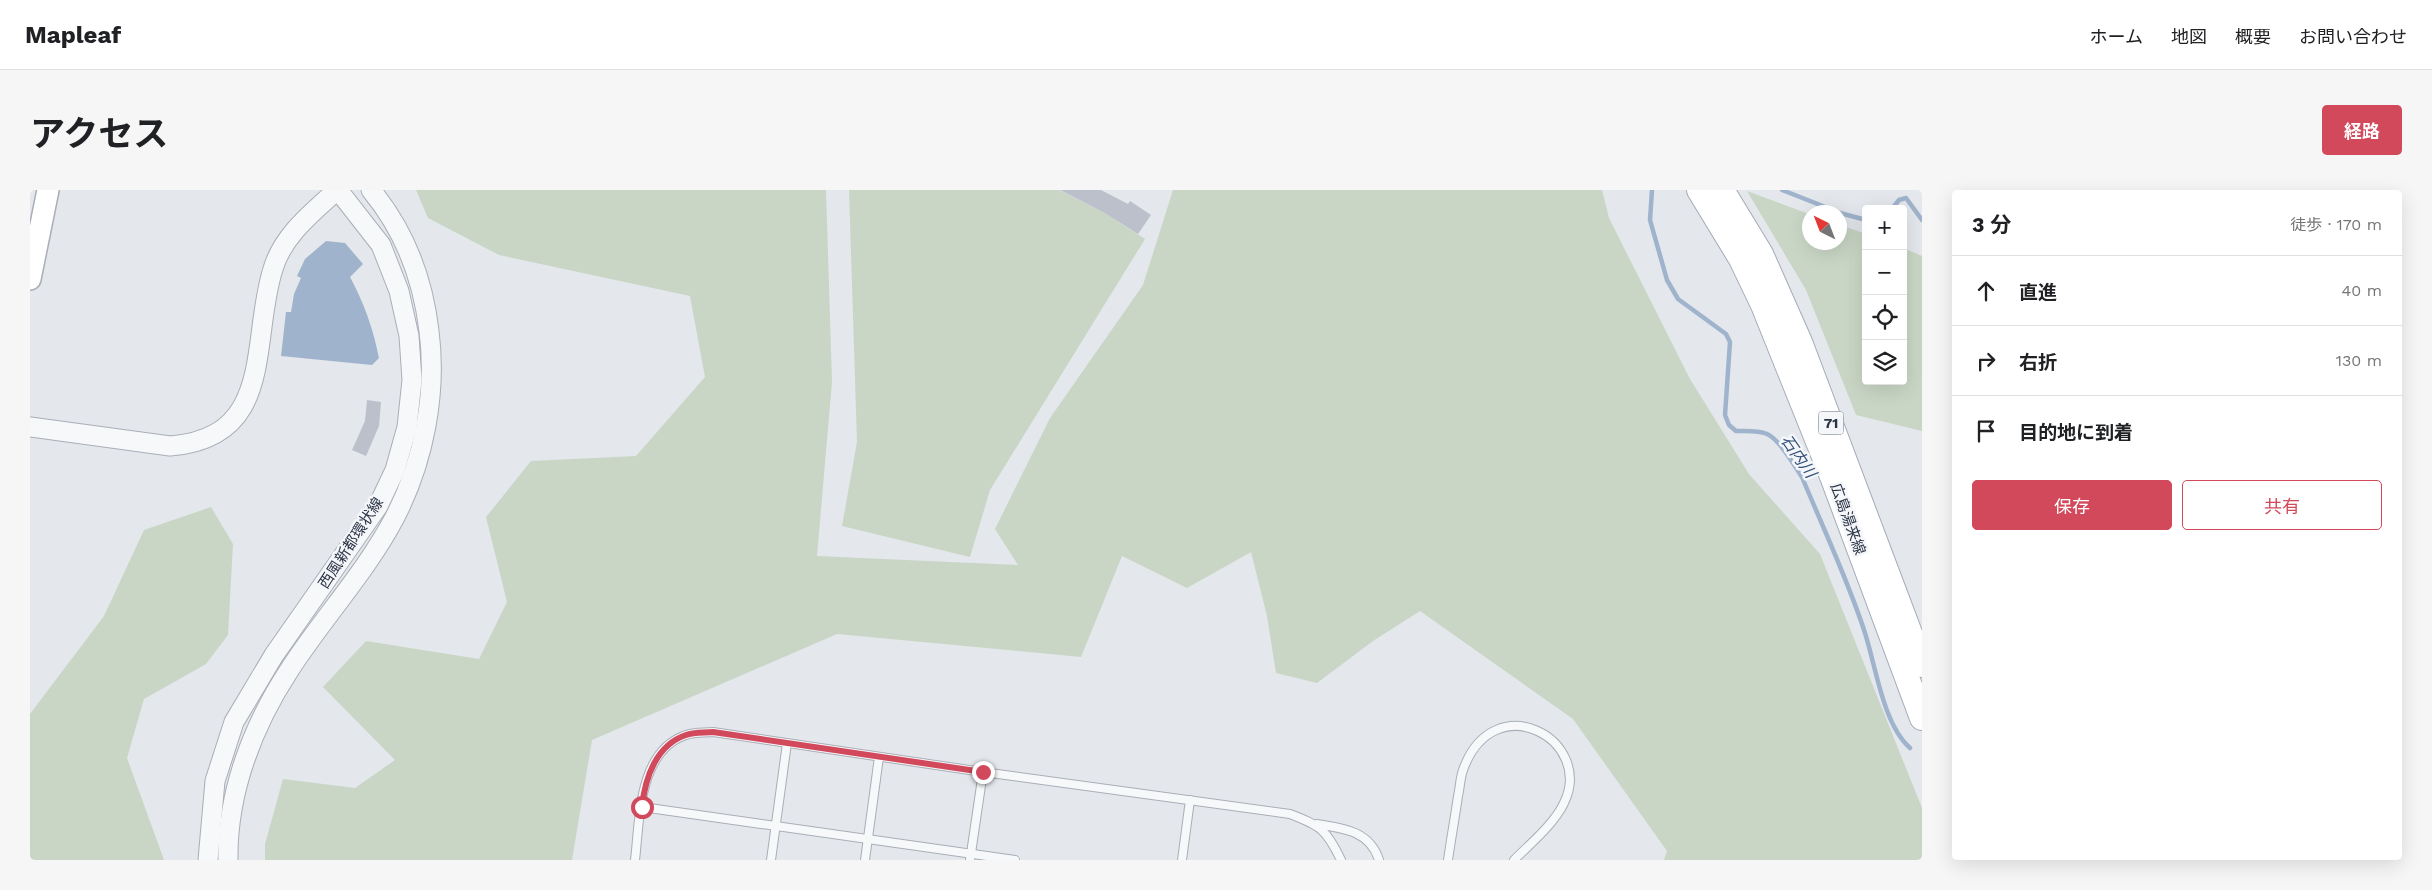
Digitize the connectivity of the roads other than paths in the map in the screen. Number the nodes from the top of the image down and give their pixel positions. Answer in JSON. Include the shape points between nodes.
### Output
{"nodes":[{"id":1,"x":48,"y":190,"type":"edge"},
{"id":2,"x":337,"y":190,"type":"edge"},
{"id":3,"x":371,"y":190,"type":"edge"},
{"id":4,"x":1700,"y":190,"type":"edge"},
{"id":5,"x":1722,"y":190,"type":"edge"},
{"id":6,"x":30,"y":279,"type":"edge"},
{"id":7,"x":30,"y":427,"type":"edge"},
{"id":8,"x":1922,"y":665,"type":"edge"},
{"id":9,"x":1922,"y":718,"type":"edge"},
{"id":10,"x":787,"y":743,"type":"junction"},
{"id":11,"x":880,"y":757,"type":"junction"},
{"id":12,"x":983,"y":772,"type":"junction"},
{"id":13,"x":1190,"y":800,"type":"junction"},
{"id":14,"x":642,"y":807,"type":"junction"},
{"id":15,"x":1317,"y":824,"type":"junction"},
{"id":16,"x":776,"y":826,"type":"junction"},
{"id":17,"x":868,"y":839,"type":"junction"},
{"id":18,"x":970,"y":857,"type":"edge"},
{"id":19,"x":208,"y":860,"type":"edge"},
{"id":20,"x":228,"y":860,"type":"edge"},
{"id":21,"x":635,"y":860,"type":"edge"},
{"id":22,"x":771,"y":860,"type":"edge"},
{"id":23,"x":866,"y":860,"type":"edge"},
{"id":24,"x":1015,"y":860,"type":"edge"},
{"id":25,"x":1182,"y":860,"type":"edge"},
{"id":26,"x":1341,"y":860,"type":"edge"},
{"id":27,"x":1379,"y":860,"type":"edge"},
{"id":28,"x":1448,"y":860,"type":"edge"},
{"id":29,"x":1514,"y":860,"type":"edge"}],
"edges":[{"from":1,"to":6,"type":"main road"},
{"from":2,"to":7,"type":"street","via":[[284,243],[273,268],[249,396],[224,430],[206,440],[170,446]]},
{"from":2,"to":19,"type":"street","name":"西風新都環状線","via":[[380,245],[399,291],[409,336],[412,371],[407,427],[395,470],[378,506],[274,655],[234,722],[215,781]]},
{"from":3,"to":20,"type":"street","name":"西風新都環状線","via":[[388,210],[404,240],[425,301],[431,344],[431,384],[424,436],[412,478],[394,518],[354,581],[290,669],[254,732],[236,789]]},
{"from":4,"to":9,"type":"main road","name":"広島湯来線","number":"71","via":[[1741,259],[1763,304],[1833,479]]},
{"from":5,"to":8,"type":"main road","name":"広島湯来線","number":"71","via":[[1761,254],[1800,342]]},
{"from":10,"to":11,"type":"lane"},
{"from":10,"to":14,"type":"lane","via":[[713,732],[687,734],[666,746],[652,766]]},
{"from":10,"to":16,"type":"lane"},
{"from":11,"to":12,"type":"lane"},
{"from":11,"to":17,"type":"lane"},
{"from":12,"to":13,"type":"lane"},
{"from":12,"to":18,"type":"lane"},
{"from":13,"to":15,"type":"lane","via":[[1290,814]]},
{"from":13,"to":25,"type":"lane"},
{"from":14,"to":16,"type":"lane"},
{"from":14,"to":21,"type":"lane"},
{"from":15,"to":26,"type":"lane","via":[[1332,841]]},
{"from":15,"to":27,"type":"lane","via":[[1351,829],[1364,837]]},
{"from":16,"to":17,"type":"lane"},
{"from":16,"to":22,"type":"lane"},
{"from":17,"to":18,"type":"lane"},
{"from":17,"to":23,"type":"lane"},
{"from":18,"to":24,"type":"lane"},
{"from":28,"to":29,"type":"lane","via":[[1462,770],[1478,744],[1498,728],[1516,724],[1534,728],[1554,740],[1565,758],[1570,781],[1564,803]]}]}
